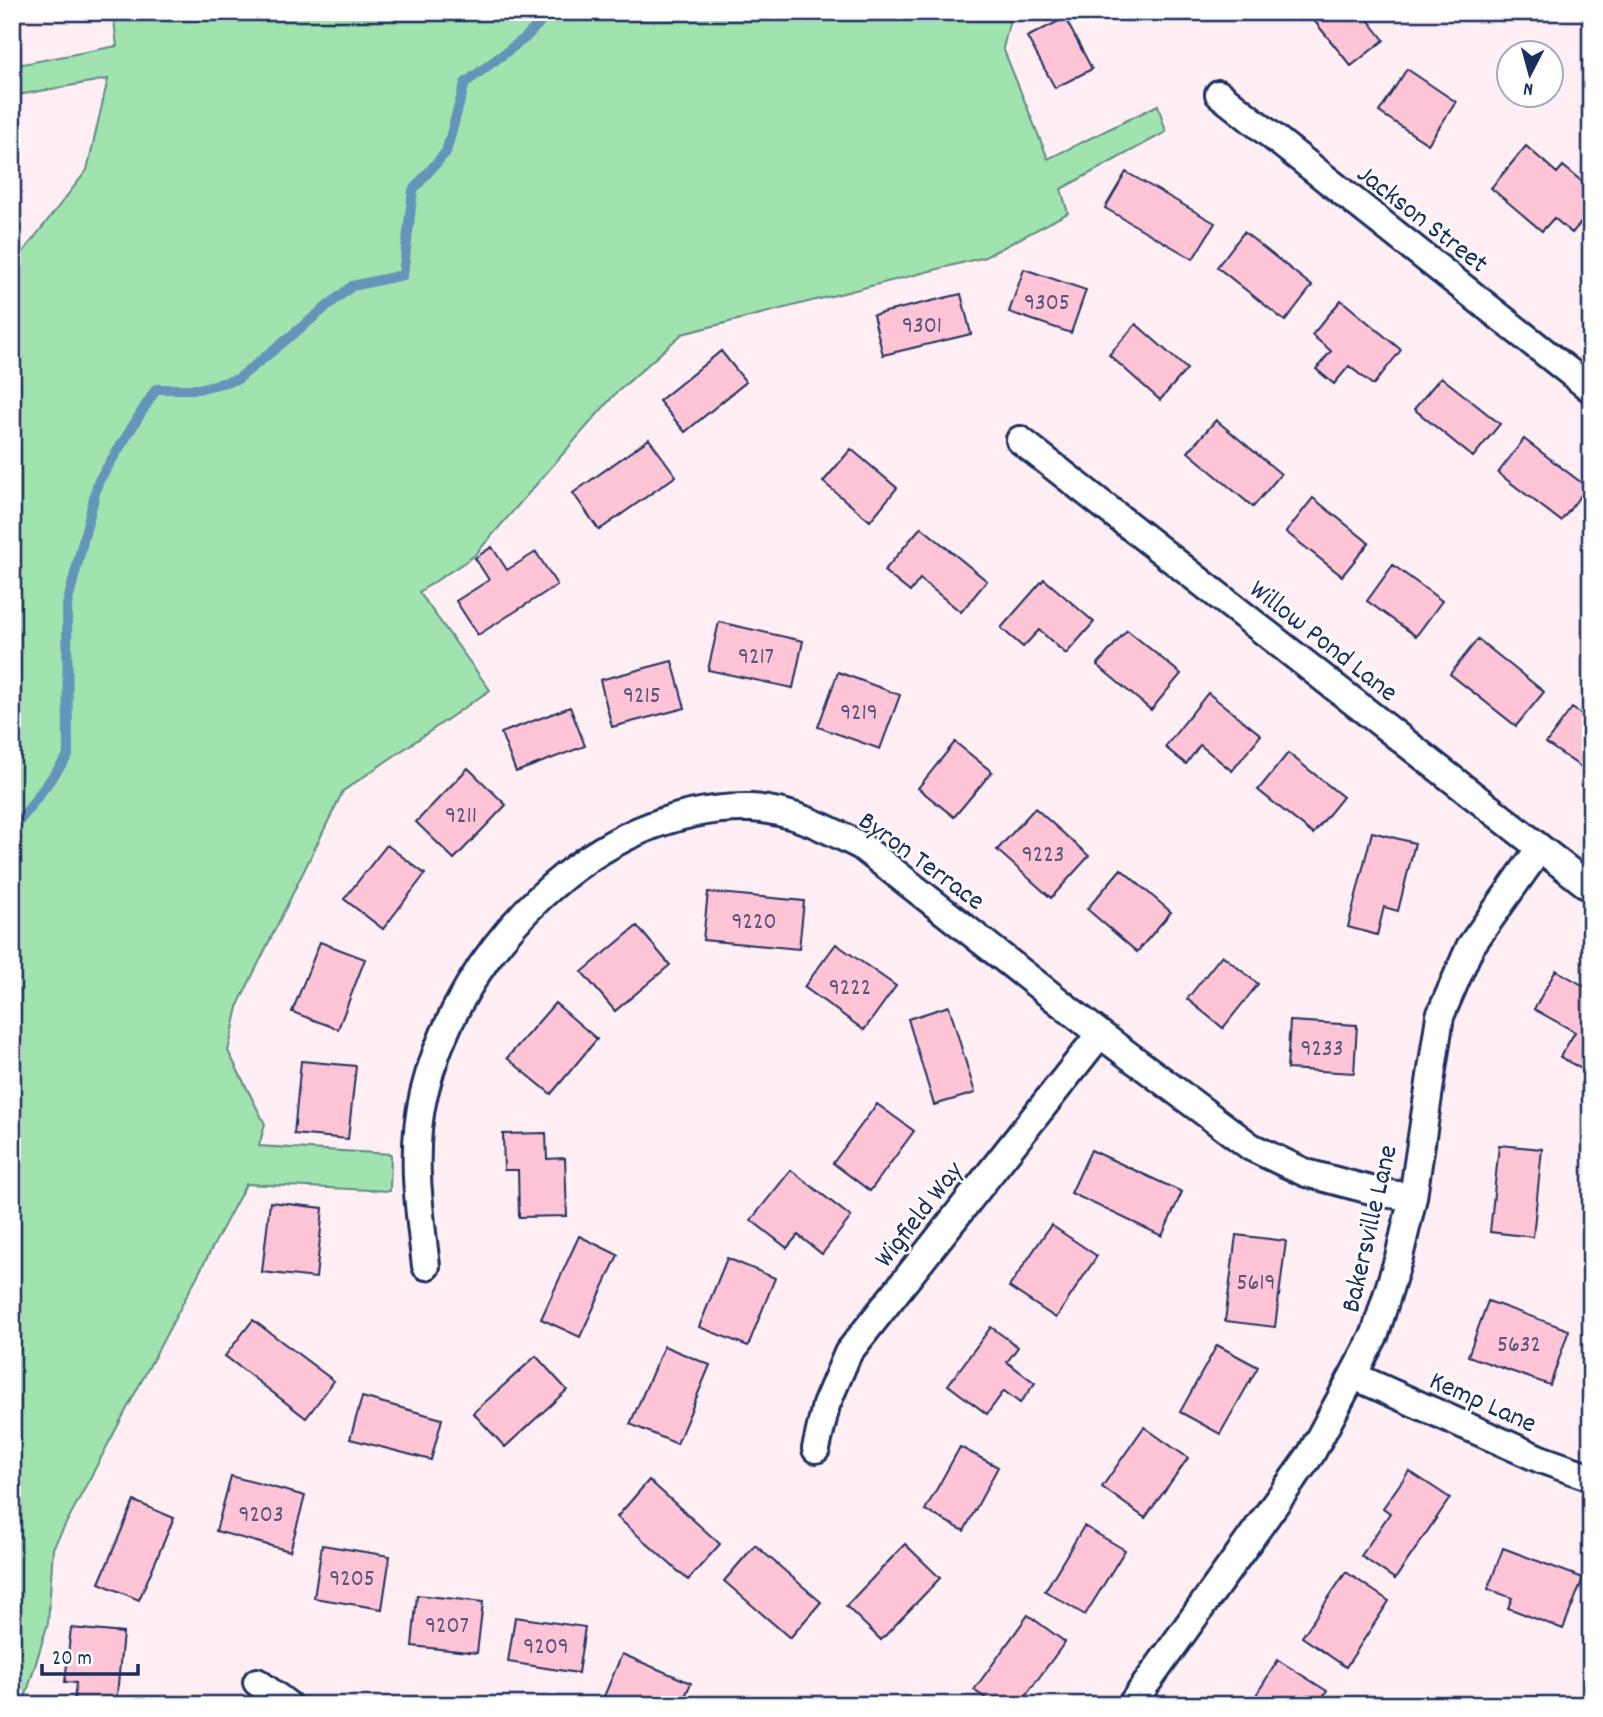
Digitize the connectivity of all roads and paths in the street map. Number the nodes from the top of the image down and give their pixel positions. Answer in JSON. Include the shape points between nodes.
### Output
{"nodes":[{"id":1,"x":1219,"y":94,"type":"dead end"},
{"id":2,"x":1591,"y":389,"type":"edge"},
{"id":3,"x":1020,"y":440,"type":"dead end"},
{"id":4,"x":1540,"y":848,"type":"junction"},
{"id":5,"x":1591,"y":888,"type":"edge"},
{"id":6,"x":1100,"y":1034,"type":"junction"},
{"id":7,"x":1413,"y":1197,"type":"junction"},
{"id":8,"x":426,"y":1266,"type":"dead end"},
{"id":9,"x":1354,"y":1376,"type":"junction"},
{"id":10,"x":816,"y":1449,"type":"dead end"},
{"id":11,"x":1591,"y":1477,"type":"edge"},
{"id":12,"x":257,"y":1682,"type":"dead end"},
{"id":13,"x":288,"y":1705,"type":"edge"},
{"id":14,"x":1131,"y":1705,"type":"edge"}],
"edges":[{"from":1,"to":2,"type":"street","name":"Jackson Street"},
{"from":3,"to":4,"type":"street","name":"Willow Pond Lane"},
{"from":4,"to":5,"type":"street","name":"Willow Pond Lane"},
{"from":4,"to":7,"type":"street","name":"Bakersville Lane","via":[[1470,947],[1440,1016]]},
{"from":6,"to":7,"type":"street","name":"Byron Terrace","via":[[1220,1126],[1274,1159],[1306,1173]]},
{"from":6,"to":8,"type":"street","name":"Byron Terrace","via":[[861,846],[827,828],[752,808],[709,810],[666,820],[615,843],[548,891],[500,939],[461,995],[434,1056],[418,1128],[415,1177]]},
{"from":6,"to":10,"type":"street","name":"Wigfield Way","via":[[848,1353],[826,1405]]},
{"from":7,"to":9,"type":"street","name":"Bakersville Lane","via":[[1375,1334]]},
{"from":9,"to":11,"type":"street","name":"Kemp Lane"},
{"from":9,"to":14,"type":"street","name":"Bakersville Lane","via":[[1311,1454]]},
{"from":12,"to":13,"type":"street"}]}
